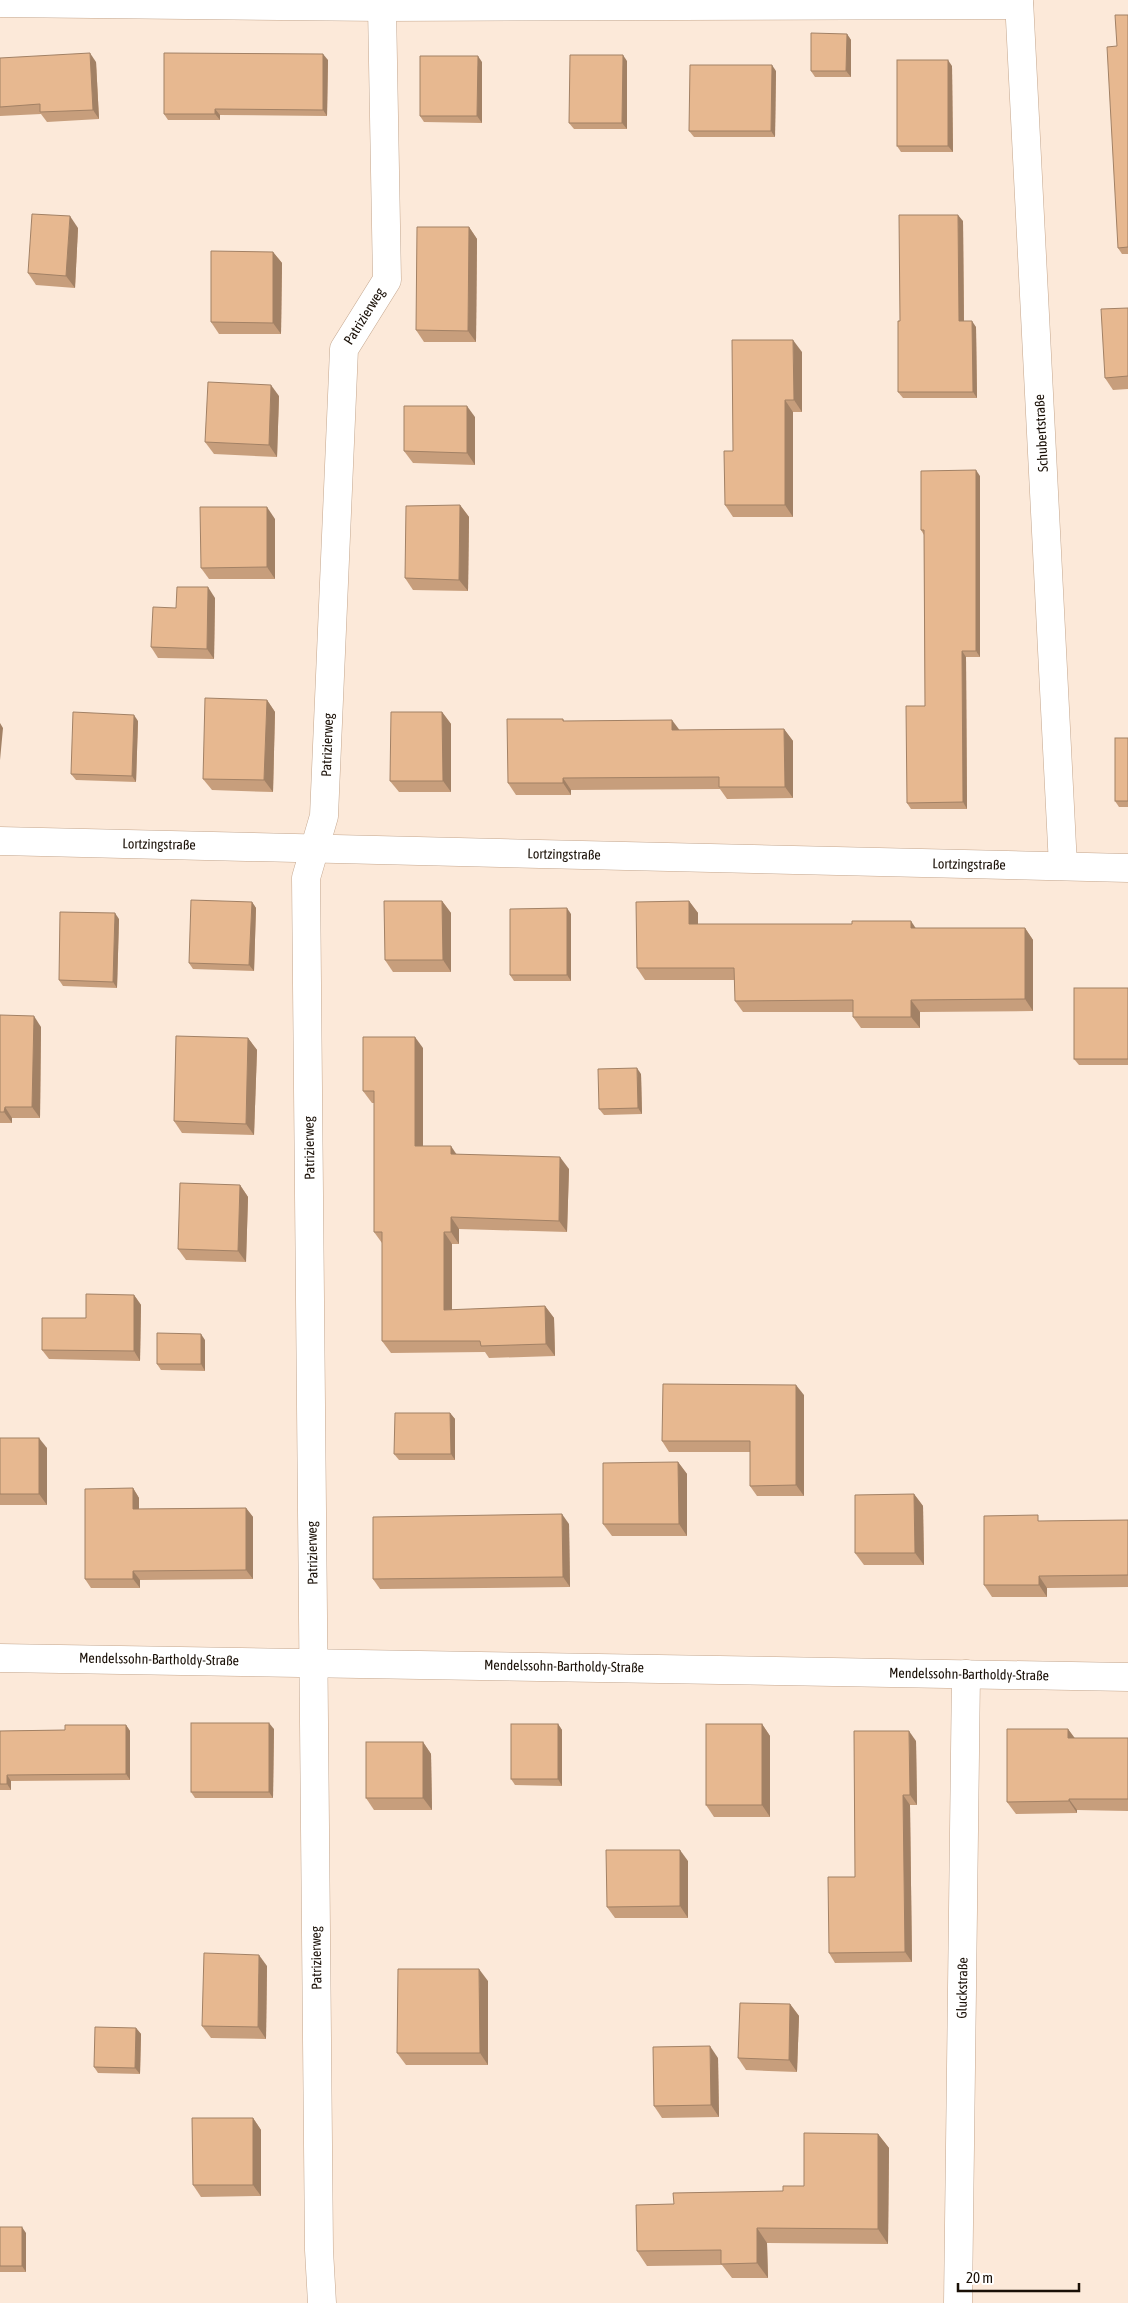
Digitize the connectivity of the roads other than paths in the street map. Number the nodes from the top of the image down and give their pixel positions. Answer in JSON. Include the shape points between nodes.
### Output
{"nodes":[{"id":1,"x":0,"y":3,"type":"edge"},
{"id":2,"x":1019,"y":3,"type":"edge"},
{"id":3,"x":382,"y":7,"type":"junction"},
{"id":4,"x":0,"y":841,"type":"edge"},
{"id":5,"x":314,"y":847,"type":"junction"},
{"id":6,"x":1064,"y":866,"type":"junction"},
{"id":7,"x":1128,"y":868,"type":"edge"},
{"id":8,"x":0,"y":1658,"type":"edge"},
{"id":9,"x":313,"y":1661,"type":"junction"},
{"id":10,"x":966,"y":1674,"type":"junction"},
{"id":11,"x":1128,"y":1677,"type":"edge"},
{"id":12,"x":322,"y":2303,"type":"edge"},
{"id":13,"x":958,"y":2303,"type":"edge"}],
"edges":[{"from":1,"to":3,"type":"street"},
{"from":2,"to":3,"type":"street"},
{"from":2,"to":6,"type":"street","name":"Schubertstraße"},
{"from":3,"to":5,"type":"street","name":"Patrizierweg","via":[[387,280],[344,349],[324,816]]},
{"from":4,"to":5,"type":"street","name":"Lortzingstraße"},
{"from":5,"to":6,"type":"street","name":"Lortzingstraße"},
{"from":5,"to":9,"type":"street","name":"Patrizierweg","via":[[306,878]]},
{"from":6,"to":7,"type":"street","name":"Lortzingstraße"},
{"from":8,"to":9,"type":"street","name":"Mendelssohn-Bartholdy-Straße"},
{"from":9,"to":10,"type":"street","name":"Mendelssohn-Bartholdy-Straße"},
{"from":9,"to":12,"type":"street","name":"Patrizierweg"},
{"from":10,"to":11,"type":"street","name":"Mendelssohn-Bartholdy-Straße"},
{"from":10,"to":13,"type":"street","name":"Gluckstraße"}]}
